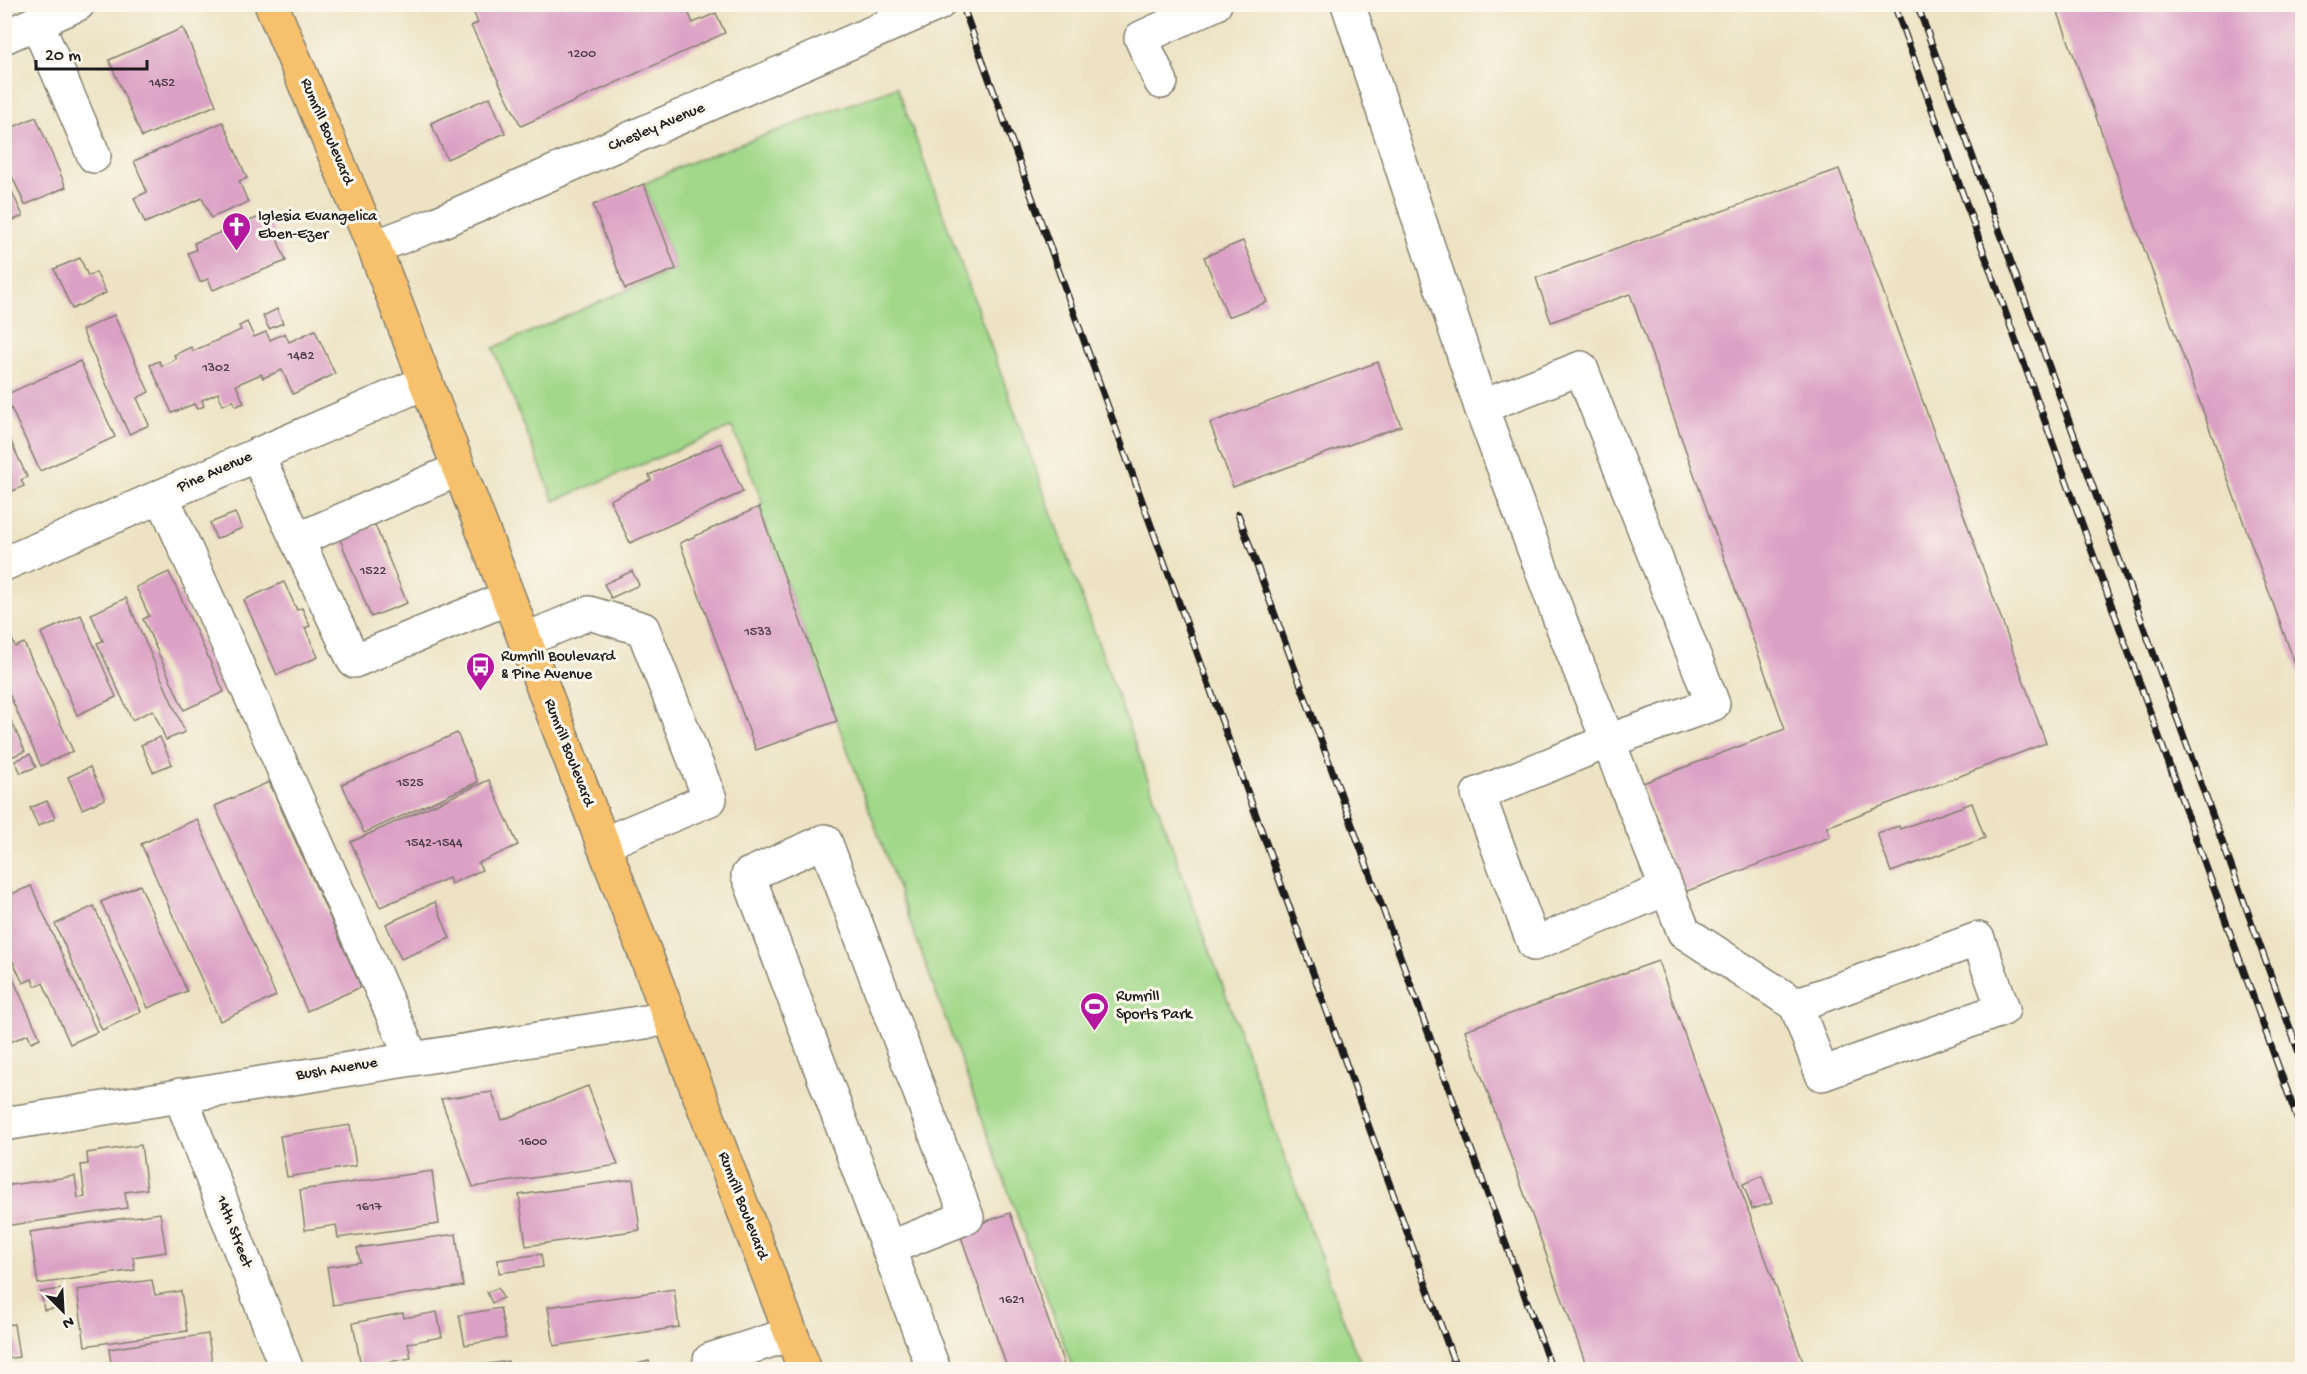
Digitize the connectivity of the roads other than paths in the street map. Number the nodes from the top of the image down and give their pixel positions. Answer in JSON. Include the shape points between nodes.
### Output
{"nodes":[{"id":1,"x":271,"y":4,"type":"edge"},
{"id":2,"x":938,"y":4,"type":"edge"},
{"id":3,"x":1215,"y":4,"type":"edge"},
{"id":4,"x":1348,"y":4,"type":"edge"},
{"id":5,"x":56,"y":11,"type":"edge"},
{"id":6,"x":4,"y":37,"type":"edge"},
{"id":7,"x":1161,"y":82,"type":"dead end"},
{"id":8,"x":94,"y":156,"type":"dead end"},
{"id":9,"x":374,"y":247,"type":"junction"},
{"id":10,"x":426,"y":381,"type":"junction"},
{"id":11,"x":1482,"y":407,"type":"junction"},
{"id":12,"x":257,"y":455,"type":"junction"},
{"id":13,"x":459,"y":470,"type":"junction"},
{"id":14,"x":162,"y":496,"type":"junction"},
{"id":15,"x":297,"y":540,"type":"junction"},
{"id":16,"x":4,"y":564,"type":"edge"},
{"id":17,"x":508,"y":598,"type":"junction"},
{"id":18,"x":525,"y":640,"type":"junction"},
{"id":19,"x":1608,"y":741,"type":"junction"},
{"id":20,"x":603,"y":844,"type":"junction"},
{"id":21,"x":1666,"y":889,"type":"junction"},
{"id":22,"x":1796,"y":1005,"type":"junction"},
{"id":23,"x":670,"y":1018,"type":"junction"},
{"id":24,"x":412,"y":1058,"type":"junction"},
{"id":25,"x":180,"y":1095,"type":"junction"},
{"id":26,"x":4,"y":1124,"type":"edge"},
{"id":27,"x":889,"y":1248,"type":"junction"},
{"id":28,"x":791,"y":1334,"type":"junction"},
{"id":29,"x":287,"y":1370,"type":"edge"},
{"id":30,"x":713,"y":1370,"type":"edge"},
{"id":31,"x":805,"y":1370,"type":"edge"},
{"id":32,"x":934,"y":1370,"type":"edge"}],
"edges":[{"from":1,"to":9,"type":"main road","name":"Rumrill Boulevard"},
{"from":2,"to":9,"type":"street","name":"Chesley Avenue","via":[[433,225]]},
{"from":3,"to":7,"type":"street","via":[[1141,38]]},
{"from":4,"to":11,"type":"street"},
{"from":5,"to":6,"type":"street"},
{"from":5,"to":8,"type":"street"},
{"from":9,"to":10,"type":"main road","name":"Rumrill Boulevard"},
{"from":10,"to":12,"type":"street","name":"Pine Avenue"},
{"from":10,"to":13,"type":"main road","name":"Rumrill Boulevard"},
{"from":11,"to":19,"type":"street"},
{"from":11,"to":19,"type":"street","via":[[1581,368],[1713,704]]},
{"from":12,"to":14,"type":"street","name":"Pine Avenue"},
{"from":12,"to":15,"type":"street"},
{"from":13,"to":15,"type":"street"},
{"from":13,"to":17,"type":"main road","name":"Rumrill Boulevard"},
{"from":14,"to":16,"type":"street","name":"Pine Avenue"},
{"from":14,"to":24,"type":"street"},
{"from":15,"to":17,"type":"street","via":[[354,661]]},
{"from":17,"to":18,"type":"main road","name":"Rumrill Boulevard"},
{"from":18,"to":20,"type":"main road","name":"Rumrill Boulevard"},
{"from":18,"to":20,"type":"street","via":[[589,613],[643,629],[710,799]]},
{"from":19,"to":21,"type":"street"},
{"from":19,"to":21,"type":"street","via":[[1478,794],[1534,944]]},
{"from":20,"to":23,"type":"main road","name":"Rumrill Boulevard"},
{"from":21,"to":22,"type":"street","via":[[1684,932]]},
{"from":22,"to":22,"type":"street","via":[[1978,939],[2003,1008],[1822,1074]]},
{"from":23,"to":24,"type":"street","name":"Bush Avenue"},
{"from":23,"to":28,"type":"main road","name":"Rumrill Boulevard"},
{"from":24,"to":25,"type":"street","name":"Bush Avenue"},
{"from":25,"to":26,"type":"street","name":"Bush Avenue"},
{"from":25,"to":29,"type":"street","name":"14th Street"},
{"from":27,"to":27,"type":"street","via":[[748,875],[825,841],[967,1217]]},
{"from":27,"to":32,"type":"street"},
{"from":28,"to":30,"type":"street","via":[[710,1360]]},
{"from":28,"to":31,"type":"main road","name":"Rumrill Boulevard"}]}
